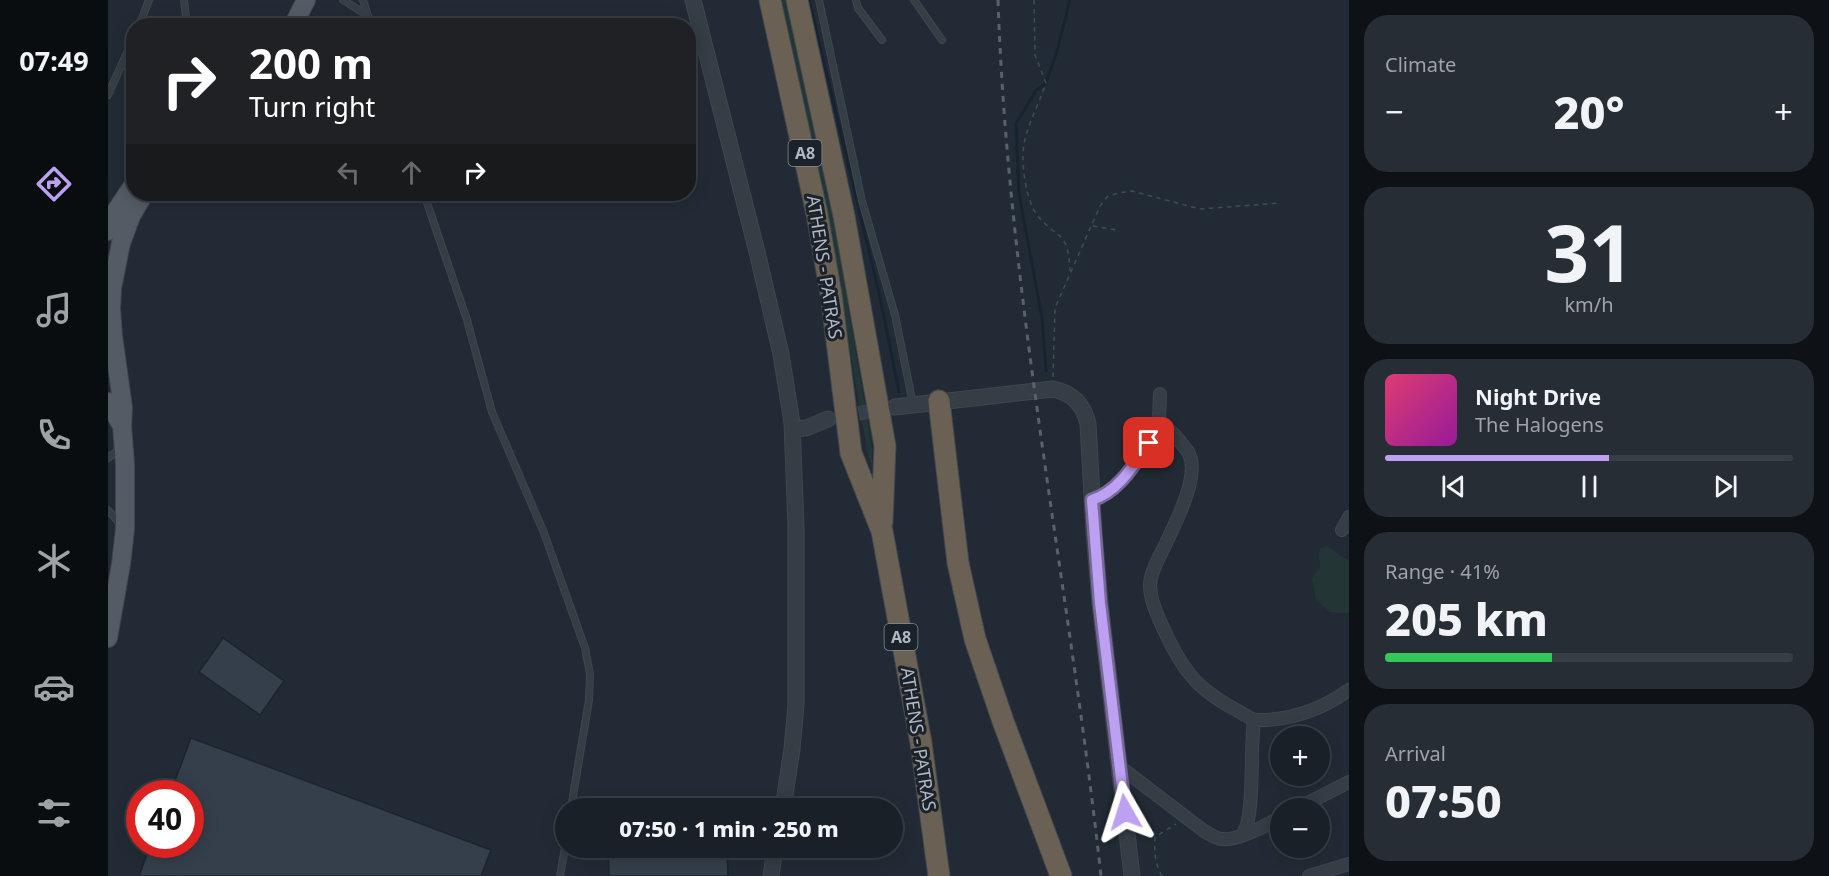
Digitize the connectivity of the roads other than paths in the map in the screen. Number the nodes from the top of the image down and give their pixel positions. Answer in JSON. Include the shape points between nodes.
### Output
{"nodes":[{"id":1,"x":149,"y":0,"type":"edge"},
{"id":2,"x":184,"y":0,"type":"edge"},
{"id":3,"x":343,"y":0,"type":"edge"},
{"id":4,"x":363,"y":0,"type":"edge"},
{"id":5,"x":693,"y":0,"type":"edge"},
{"id":6,"x":770,"y":0,"type":"edge"},
{"id":7,"x":797,"y":0,"type":"edge"},
{"id":8,"x":819,"y":0,"type":"edge"},
{"id":9,"x":856,"y":0,"type":"edge"},
{"id":10,"x":914,"y":0,"type":"edge"},
{"id":11,"x":368,"y":15,"type":"junction"},
{"id":12,"x":142,"y":18,"type":"edge"},
{"id":13,"x":186,"y":18,"type":"edge"},
{"id":14,"x":370,"y":18,"type":"edge"},
{"id":15,"x":882,"y":40,"type":"dead end"},
{"id":16,"x":942,"y":40,"type":"dead end"},
{"id":17,"x":126,"y":53,"type":"edge"},
{"id":18,"x":109,"y":87,"type":"edge"},
{"id":19,"x":108,"y":95,"type":"edge"},
{"id":20,"x":126,"y":196,"type":"edge"},
{"id":21,"x":140,"y":201,"type":"edge"},
{"id":22,"x":426,"y":201,"type":"edge"},
{"id":23,"x":108,"y":231,"type":"edge"},
{"id":24,"x":1160,"y":394,"type":"dead end"},
{"id":25,"x":939,"y":401,"type":"junction"},
{"id":26,"x":108,"y":402,"type":"edge"},
{"id":27,"x":913,"y":404,"type":"junction"},
{"id":28,"x":895,"y":407,"type":"tunnel mouth"},
{"id":29,"x":122,"y":426,"type":"junction"},
{"id":30,"x":1161,"y":426,"type":"junction"},
{"id":31,"x":124,"y":446,"type":"junction"},
{"id":32,"x":108,"y":458,"type":"edge"},
{"id":33,"x":1092,"y":500,"type":"junction"},
{"id":34,"x":108,"y":510,"type":"edge"},
{"id":35,"x":1349,"y":517,"type":"edge"},
{"id":36,"x":125,"y":529,"type":"junction"},
{"id":37,"x":1342,"y":530,"type":"dead end"},
{"id":38,"x":882,"y":531,"type":"junction"},
{"id":39,"x":108,"y":638,"type":"edge"},
{"id":40,"x":1349,"y":690,"type":"edge"},
{"id":41,"x":1254,"y":720,"type":"junction"},
{"id":42,"x":1120,"y":767,"type":"junction"},
{"id":43,"x":1349,"y":782,"type":"edge"},
{"id":44,"x":573,"y":798,"type":"edge"},
{"id":45,"x":785,"y":798,"type":"edge"},
{"id":46,"x":1318,"y":798,"type":"edge"},
{"id":47,"x":1270,"y":823,"type":"edge"},
{"id":48,"x":1243,"y":833,"type":"junction"},
{"id":49,"x":563,"y":858,"type":"edge"},
{"id":50,"x":774,"y":858,"type":"edge"},
{"id":51,"x":1349,"y":864,"type":"edge"},
{"id":52,"x":1322,"y":873,"type":"edge"},
{"id":53,"x":560,"y":876,"type":"edge"},
{"id":54,"x":771,"y":876,"type":"edge"},
{"id":55,"x":939,"y":876,"type":"edge"},
{"id":56,"x":1061,"y":876,"type":"edge"},
{"id":57,"x":1132,"y":876,"type":"edge"},
{"id":58,"x":1309,"y":876,"type":"edge"}],
"edges":[{"from":1,"to":12,"type":"lane"},
{"from":2,"to":13,"type":"lane"},
{"from":3,"to":11,"type":"lane"},
{"from":4,"to":11,"type":"lane"},
{"from":5,"to":45,"type":"street","via":[[758,252],[792,423],[796,705]]},
{"from":6,"to":38,"type":"highway","name":"ATHENS - PATRAS","number":"Α8","via":[[817,214],[851,453]]},
{"from":7,"to":38,"type":"highway","name":"ATHENS - PATRAS","number":"Α8","via":[[844,216],[885,446]]},
{"from":8,"to":27,"type":"lane","via":[[862,201],[895,315]]},
{"from":9,"to":15,"type":"lane"},
{"from":10,"to":16,"type":"lane"},
{"from":11,"to":14,"type":"lane"},
{"from":17,"to":18,"type":"lane"},
{"from":18,"to":19,"type":"lane"},
{"from":20,"to":23,"type":"main road"},
{"from":21,"to":29,"type":"main road","via":[[121,243],[112,288]]},
{"from":22,"to":44,"type":"lane","via":[[467,320],[492,412],[544,533],[585,648],[589,699]]},
{"from":24,"to":30,"type":"street"},
{"from":25,"to":27,"type":"street"},
{"from":25,"to":33,"type":"street","via":[[1053,389],[1068,394],[1087,417]]},
{"from":25,"to":56,"type":"highway","via":[[958,563],[975,639]]},
{"from":26,"to":29,"type":"main road"},
{"from":27,"to":28,"type":"street"},
{"from":29,"to":31,"type":"main road"},
{"from":30,"to":33,"type":"street","via":[[1117,485],[1103,497]]},
{"from":30,"to":41,"type":"street","via":[[1168,428],[1189,454],[1192,471],[1179,514],[1150,582],[1155,611],[1188,674],[1203,690]]},
{"from":31,"to":32,"type":"lane"},
{"from":31,"to":36,"type":"main road"},
{"from":33,"to":42,"type":"street"},
{"from":34,"to":36,"type":"lane"},
{"from":35,"to":37,"type":"street"},
{"from":36,"to":39,"type":"main road"},
{"from":38,"to":55,"type":"highway","name":"ATHENS - PATRAS","number":"Α8","via":[[921,743]]},
{"from":40,"to":41,"type":"street","via":[[1311,711],[1287,718]]},
{"from":41,"to":48,"type":"street","via":[[1250,814]]},
{"from":42,"to":48,"type":"street","via":[[1204,831],[1220,839],[1233,839]]},
{"from":42,"to":57,"type":"street"},
{"from":43,"to":46,"type":"street"},
{"from":47,"to":48,"type":"street"},
{"from":49,"to":53,"type":"lane"},
{"from":50,"to":54,"type":"street"},
{"from":51,"to":52,"type":"street"},
{"from":52,"to":58,"type":"street"}]}
